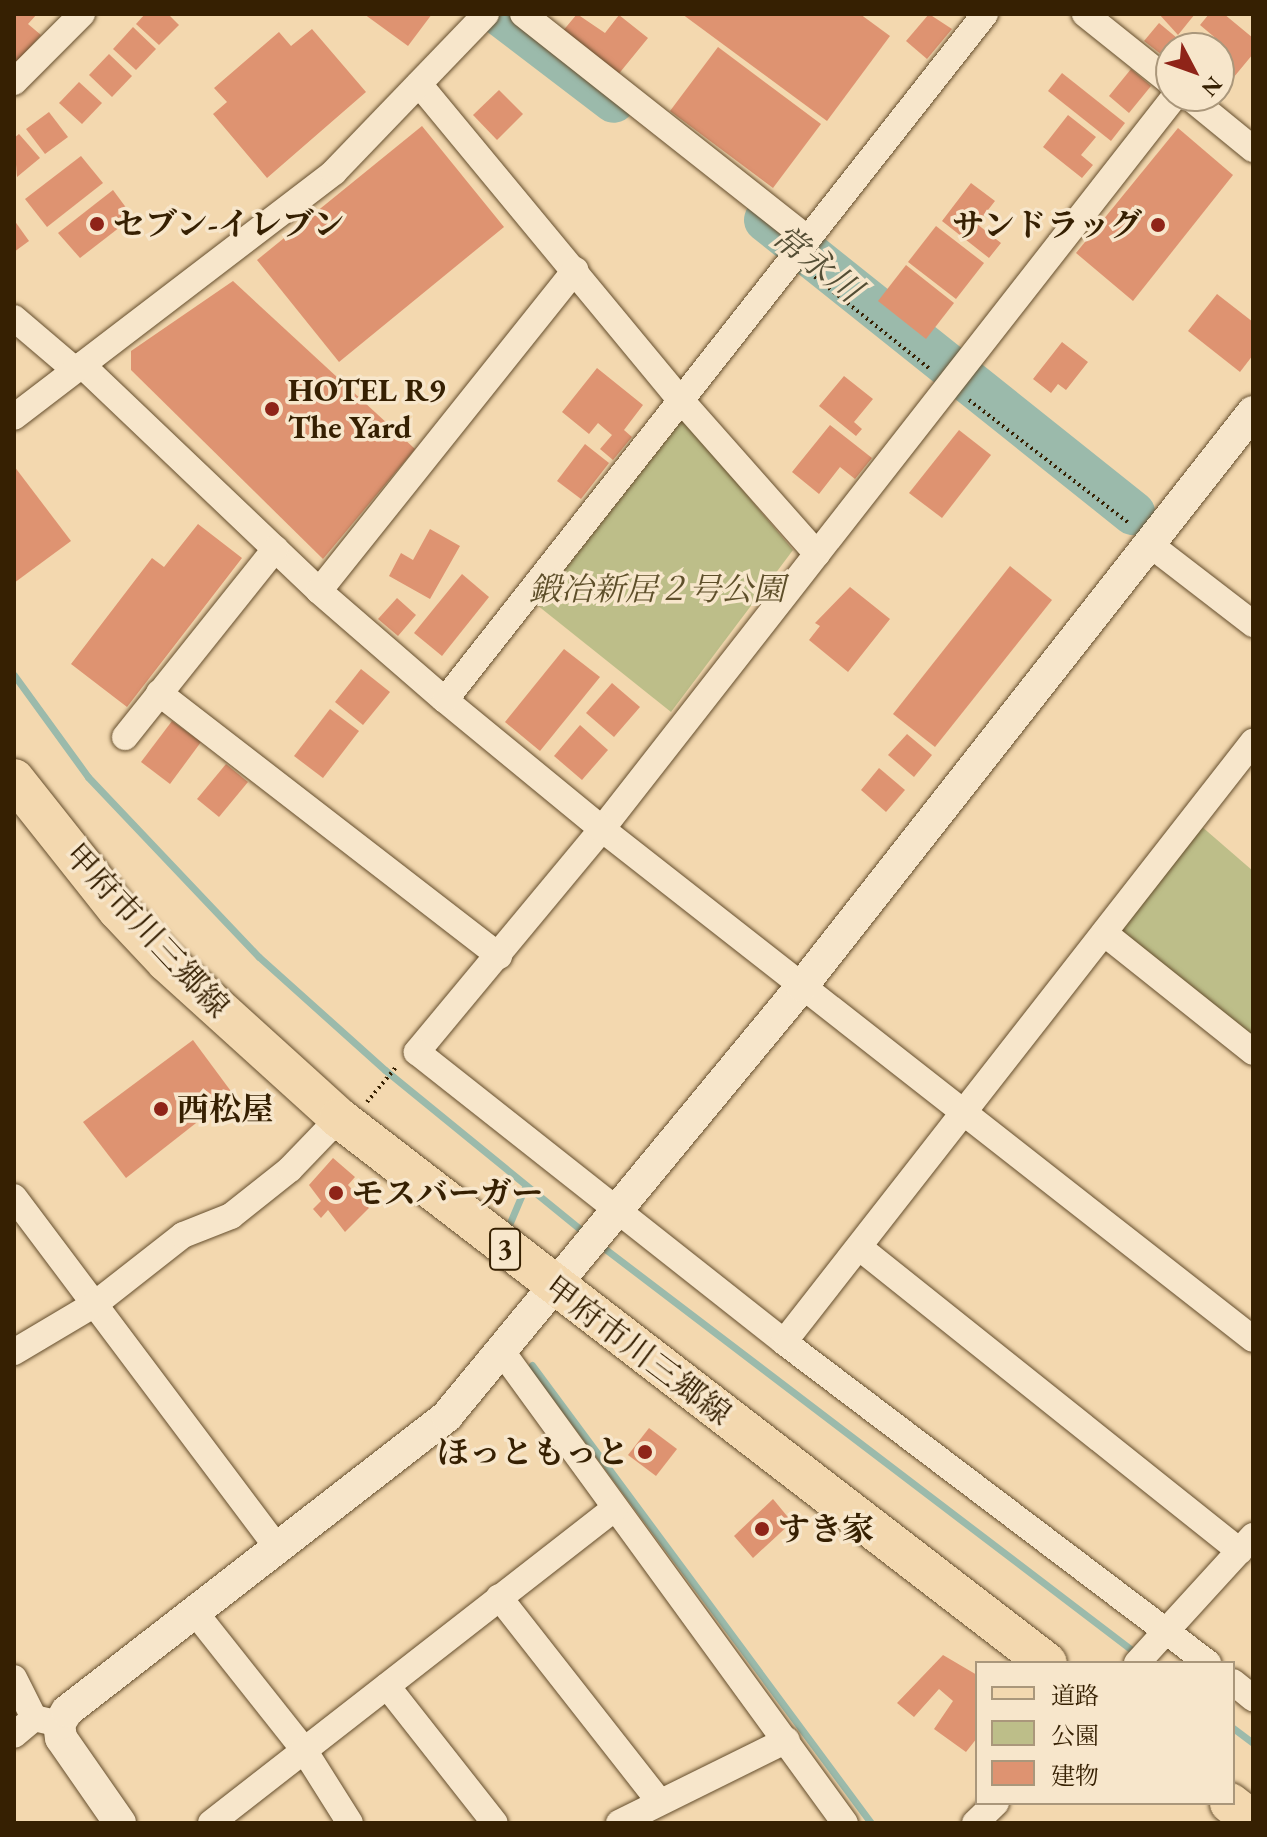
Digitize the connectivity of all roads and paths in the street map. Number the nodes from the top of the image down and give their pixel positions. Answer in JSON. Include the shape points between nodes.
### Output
{"nodes":[{"id":1,"x":82,"y":14,"type":"edge"},
{"id":2,"x":523,"y":14,"type":"edge"},
{"id":3,"x":985,"y":14,"type":"edge"},
{"id":4,"x":1085,"y":14,"type":"edge"},
{"id":5,"x":483,"y":18,"type":"edge"},
{"id":6,"x":1155,"y":70,"type":"edge"},
{"id":7,"x":14,"y":82,"type":"edge"},
{"id":8,"x":419,"y":84,"type":"junction"},
{"id":9,"x":1162,"y":112,"type":"edge"},
{"id":10,"x":1208,"y":112,"type":"edge"},
{"id":11,"x":1253,"y":149,"type":"edge"},
{"id":12,"x":802,"y":247,"type":"junction"},
{"id":13,"x":575,"y":270,"type":"junction"},
{"id":14,"x":14,"y":318,"type":"edge"},
{"id":15,"x":79,"y":368,"type":"junction"},
{"id":16,"x":680,"y":399,"type":"junction"},
{"id":17,"x":1253,"y":412,"type":"edge"},
{"id":18,"x":14,"y":417,"type":"edge"},
{"id":19,"x":1148,"y":543,"type":"junction"},
{"id":20,"x":275,"y":549,"type":"junction"},
{"id":21,"x":817,"y":554,"type":"junction"},
{"id":22,"x":319,"y":591,"type":"junction"},
{"id":23,"x":1253,"y":624,"type":"edge"},
{"id":24,"x":159,"y":693,"type":"junction"},
{"id":25,"x":445,"y":700,"type":"junction"},
{"id":26,"x":125,"y":737,"type":"dead end"},
{"id":27,"x":1253,"y":742,"type":"edge"},
{"id":28,"x":14,"y":779,"type":"edge"},
{"id":29,"x":602,"y":829,"type":"junction"},
{"id":30,"x":1104,"y":933,"type":"junction"},
{"id":31,"x":499,"y":956,"type":"junction"},
{"id":32,"x":802,"y":986,"type":"junction"},
{"id":33,"x":1253,"y":1052,"type":"edge"},
{"id":34,"x":403,"y":1059,"type":"dead end"},
{"id":35,"x":354,"y":1108,"type":"junction"},
{"id":36,"x":963,"y":1115,"type":"junction"},
{"id":37,"x":14,"y":1197,"type":"edge"},
{"id":38,"x":613,"y":1213,"type":"junction"},
{"id":39,"x":860,"y":1248,"type":"junction"},
{"id":40,"x":564,"y":1276,"type":"junction"},
{"id":41,"x":95,"y":1304,"type":"junction"},
{"id":42,"x":1253,"y":1339,"type":"edge"},
{"id":43,"x":784,"y":1342,"type":"junction"},
{"id":44,"x":14,"y":1352,"type":"edge"},
{"id":45,"x":503,"y":1353,"type":"junction"},
{"id":46,"x":615,"y":1508,"type":"junction"},
{"id":47,"x":1246,"y":1543,"type":"edge"},
{"id":48,"x":277,"y":1547,"type":"junction"},
{"id":49,"x":499,"y":1597,"type":"junction"},
{"id":50,"x":194,"y":1611,"type":"junction"},
{"id":51,"x":1164,"y":1633,"type":"junction"},
{"id":52,"x":1045,"y":1661,"type":"edge"},
{"id":53,"x":1139,"y":1661,"type":"edge"},
{"id":54,"x":1205,"y":1661,"type":"edge"},
{"id":55,"x":14,"y":1678,"type":"edge"},
{"id":56,"x":1235,"y":1684,"type":"edge"},
{"id":57,"x":387,"y":1686,"type":"junction"},
{"id":58,"x":1253,"y":1698,"type":"edge"},
{"id":59,"x":47,"y":1721,"type":"junction"},
{"id":60,"x":14,"y":1735,"type":"edge"},
{"id":61,"x":787,"y":1740,"type":"junction"},
{"id":62,"x":304,"y":1750,"type":"junction"},
{"id":63,"x":658,"y":1800,"type":"junction"},
{"id":64,"x":994,"y":1805,"type":"edge"},
{"id":65,"x":1233,"y":1805,"type":"edge"},
{"id":66,"x":1253,"y":1821,"type":"edge"},
{"id":67,"x":120,"y":1823,"type":"edge"},
{"id":68,"x":211,"y":1823,"type":"edge"},
{"id":69,"x":350,"y":1823,"type":"edge"},
{"id":70,"x":495,"y":1823,"type":"edge"},
{"id":71,"x":619,"y":1823,"type":"edge"},
{"id":72,"x":845,"y":1823,"type":"edge"},
{"id":73,"x":975,"y":1823,"type":"edge"}],
"edges":[{"from":1,"to":7,"type":"street"},
{"from":2,"to":12,"type":"street"},
{"from":3,"to":12,"type":"street"},
{"from":4,"to":6,"type":"street"},
{"from":5,"to":8,"type":"street"},
{"from":8,"to":13,"type":"street"},
{"from":8,"to":15,"type":"street","via":[[334,172]]},
{"from":9,"to":21,"type":"street"},
{"from":10,"to":11,"type":"street"},
{"from":12,"to":16,"type":"street"},
{"from":13,"to":16,"type":"street"},
{"from":13,"to":22,"type":"street"},
{"from":14,"to":15,"type":"street"},
{"from":15,"to":18,"type":"street"},
{"from":15,"to":20,"type":"street"},
{"from":16,"to":21,"type":"street"},
{"from":16,"to":25,"type":"street"},
{"from":17,"to":19,"type":"street"},
{"from":19,"to":23,"type":"street"},
{"from":19,"to":32,"type":"street"},
{"from":20,"to":22,"type":"street"},
{"from":20,"to":24,"type":"street"},
{"from":21,"to":29,"type":"street"},
{"from":22,"to":25,"type":"street"},
{"from":24,"to":26,"type":"street"},
{"from":24,"to":31,"type":"street"},
{"from":25,"to":29,"type":"street"},
{"from":27,"to":30,"type":"street"},
{"from":28,"to":35,"type":"main road","name":"甲府市川三郷線","number":"3","via":[[118,910],[167,962]]},
{"from":29,"to":31,"type":"street"},
{"from":29,"to":32,"type":"street"},
{"from":30,"to":33,"type":"street"},
{"from":30,"to":36,"type":"street"},
{"from":31,"to":38,"type":"street","via":[[417,1052]]},
{"from":32,"to":36,"type":"street"},
{"from":32,"to":38,"type":"street"},
{"from":34,"to":35,"type":"path"},
{"from":35,"to":40,"type":"main road","name":"甲府市川三郷線","number":"3"},
{"from":35,"to":41,"type":"street","via":[[231,1216],[183,1235]]},
{"from":36,"to":39,"type":"street"},
{"from":36,"to":42,"type":"street"},
{"from":37,"to":41,"type":"street"},
{"from":38,"to":40,"type":"street"},
{"from":38,"to":43,"type":"street"},
{"from":39,"to":43,"type":"street"},
{"from":39,"to":47,"type":"street"},
{"from":40,"to":45,"type":"street"},
{"from":40,"to":52,"type":"main road","name":"甲府市川三郷線","number":"3"},
{"from":41,"to":44,"type":"street"},
{"from":41,"to":48,"type":"street"},
{"from":43,"to":51,"type":"street"},
{"from":45,"to":46,"type":"street"},
{"from":45,"to":48,"type":"street","via":[[447,1416]]},
{"from":46,"to":49,"type":"street"},
{"from":46,"to":61,"type":"street"},
{"from":47,"to":51,"type":"street"},
{"from":48,"to":50,"type":"street"},
{"from":49,"to":57,"type":"street"},
{"from":49,"to":63,"type":"street"},
{"from":50,"to":59,"type":"street"},
{"from":50,"to":62,"type":"street"},
{"from":51,"to":53,"type":"street"},
{"from":51,"to":54,"type":"street"},
{"from":55,"to":59,"type":"street"},
{"from":56,"to":58,"type":"street"},
{"from":57,"to":62,"type":"street"},
{"from":57,"to":70,"type":"street"},
{"from":59,"to":60,"type":"street"},
{"from":59,"to":67,"type":"street"},
{"from":61,"to":63,"type":"street"},
{"from":61,"to":72,"type":"street"},
{"from":62,"to":68,"type":"street"},
{"from":62,"to":69,"type":"street"},
{"from":63,"to":71,"type":"street"},
{"from":64,"to":73,"type":"street"},
{"from":65,"to":66,"type":"main road"}]}
